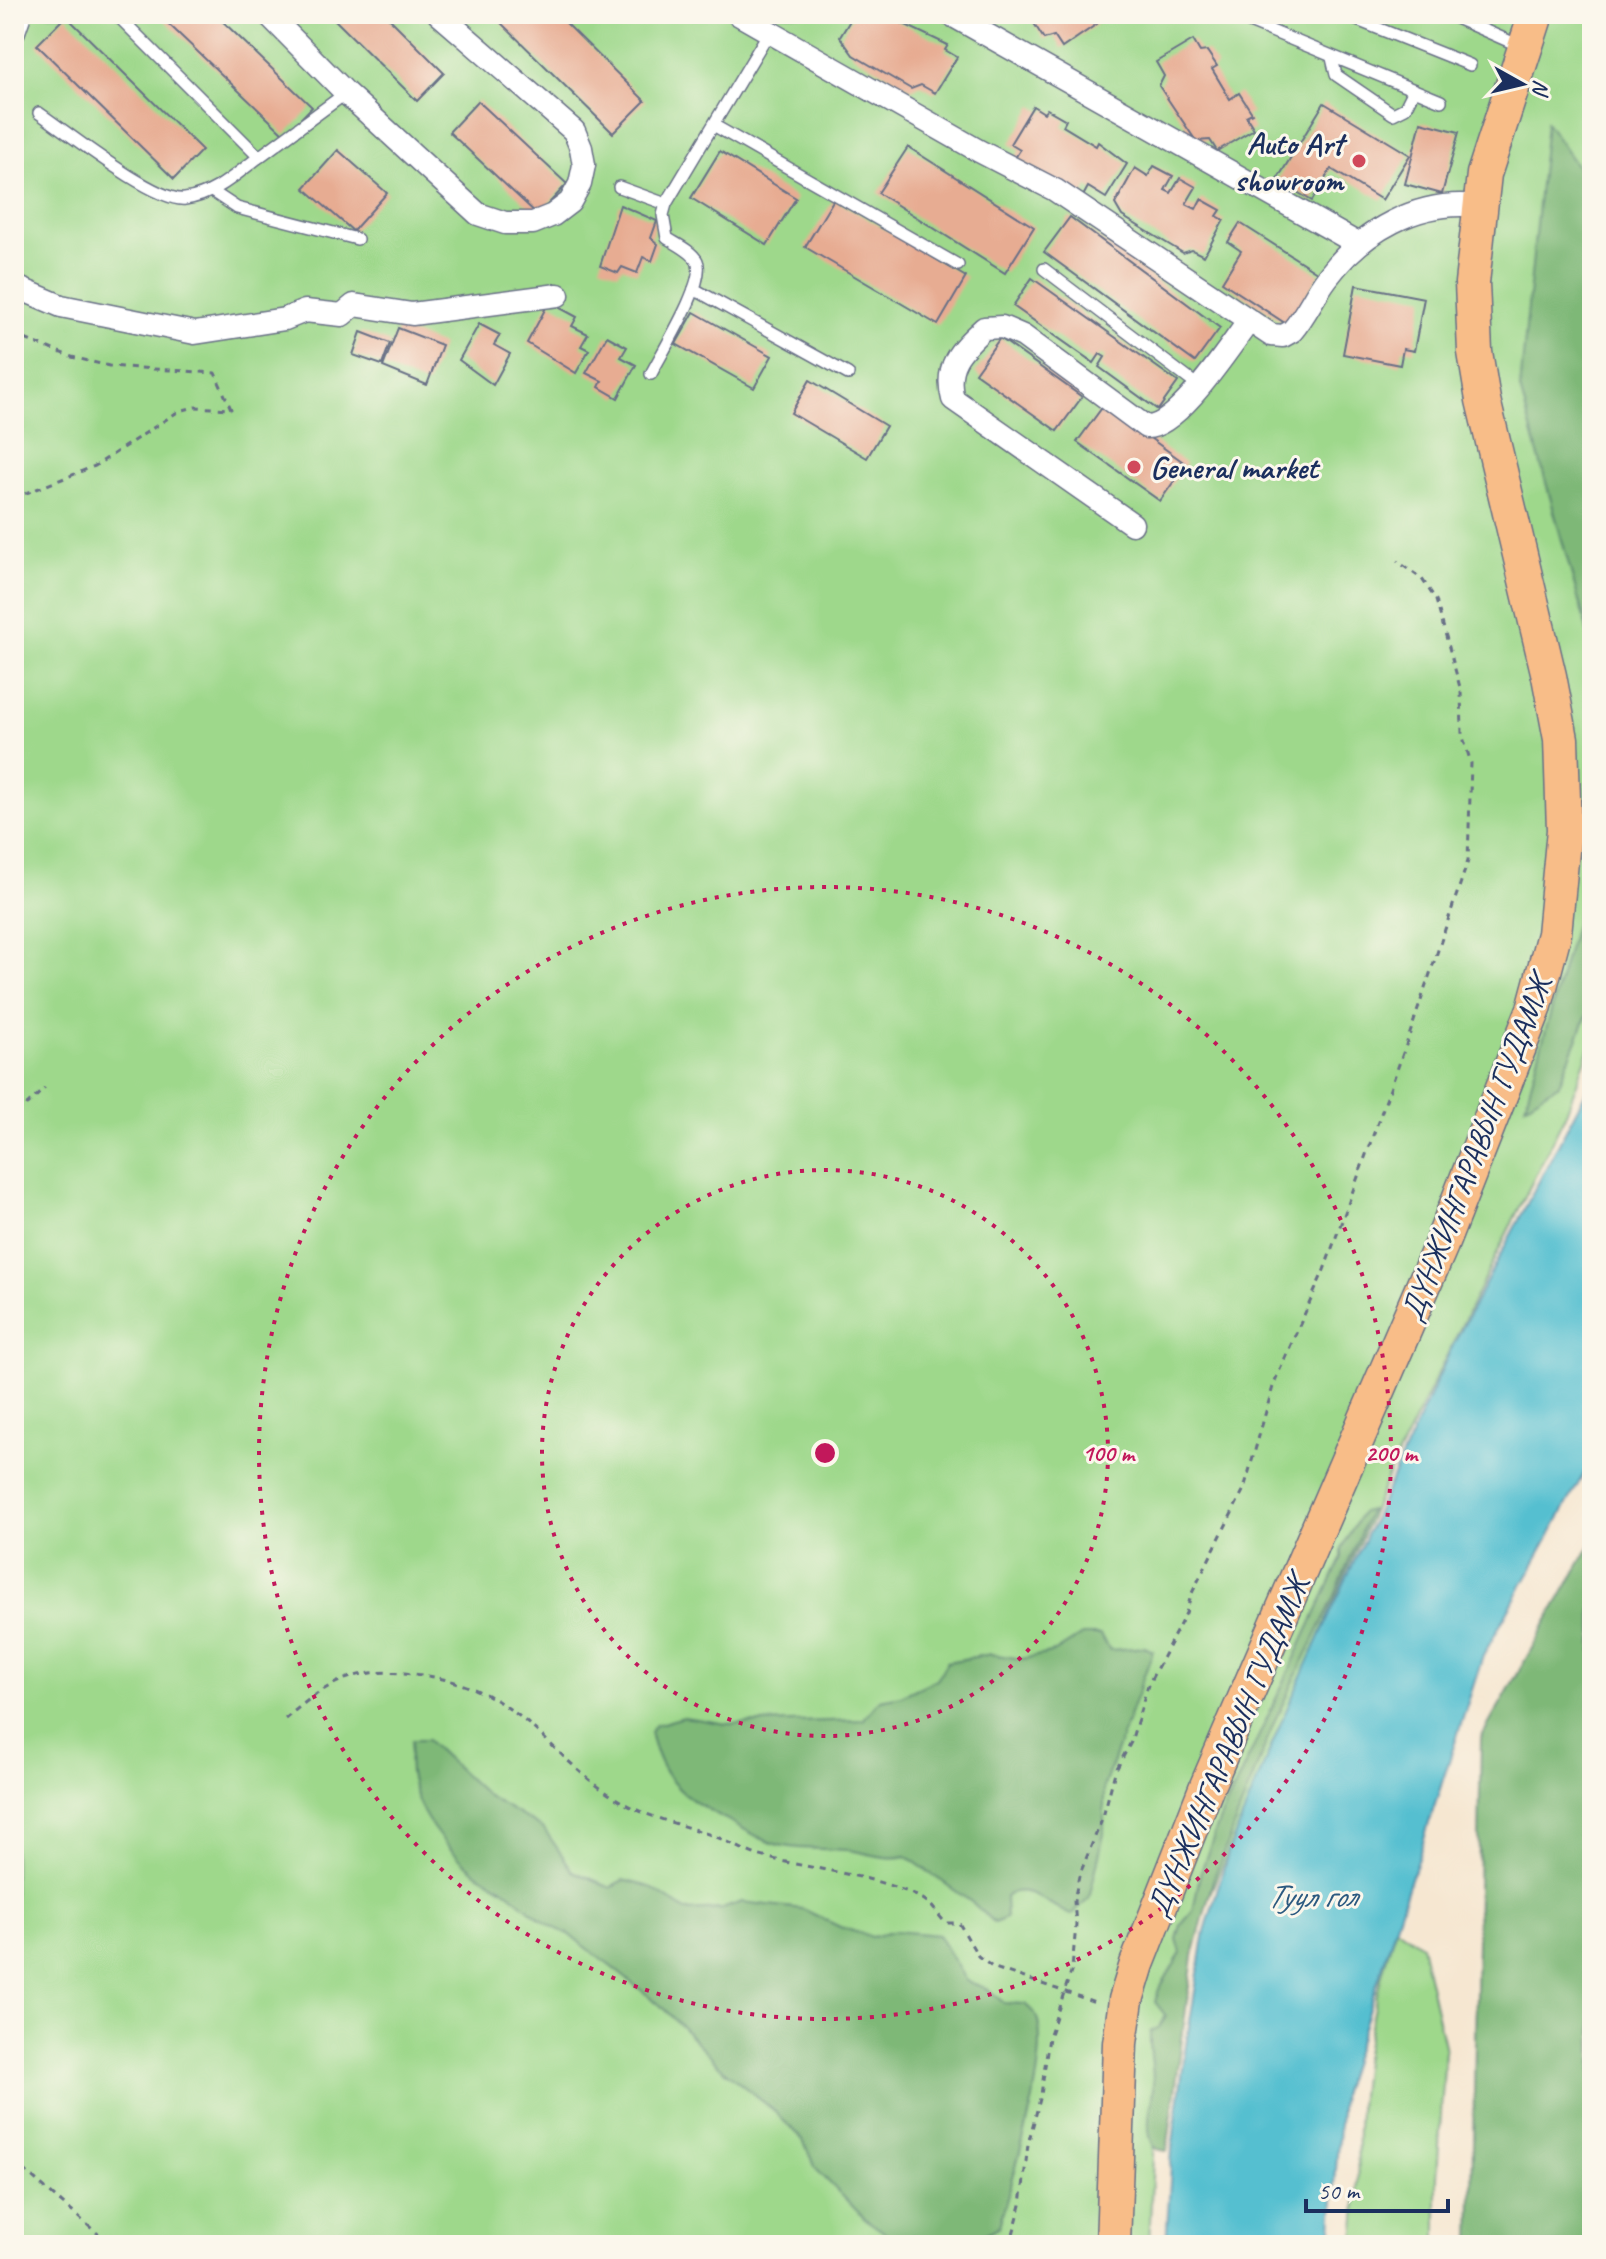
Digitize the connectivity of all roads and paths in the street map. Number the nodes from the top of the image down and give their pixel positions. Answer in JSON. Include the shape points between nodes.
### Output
{"nodes":[{"id":1,"x":20,"y":14,"type":"edge"},
{"id":2,"x":116,"y":14,"type":"edge"},
{"id":3,"x":268,"y":14,"type":"edge"},
{"id":4,"x":439,"y":14,"type":"edge"},
{"id":5,"x":738,"y":14,"type":"edge"},
{"id":6,"x":950,"y":14,"type":"edge"},
{"id":7,"x":1230,"y":14,"type":"edge"},
{"id":8,"x":1261,"y":14,"type":"edge"},
{"id":9,"x":1342,"y":14,"type":"edge"},
{"id":10,"x":1447,"y":14,"type":"edge"},
{"id":11,"x":1536,"y":14,"type":"edge"},
{"id":12,"x":1473,"y":19,"type":"edge"},
{"id":13,"x":1256,"y":27,"type":"junction"},
{"id":14,"x":14,"y":31,"type":"edge"},
{"id":15,"x":769,"y":32,"type":"junction"},
{"id":16,"x":1524,"y":48,"type":"junction"},
{"id":17,"x":1332,"y":58,"type":"junction"},
{"id":18,"x":1470,"y":65,"type":"dead end"},
{"id":19,"x":1414,"y":90,"type":"junction"},
{"id":20,"x":346,"y":93,"type":"junction"},
{"id":21,"x":1441,"y":101,"type":"dead end"},
{"id":22,"x":39,"y":113,"type":"dead end"},
{"id":23,"x":715,"y":126,"type":"junction"},
{"id":24,"x":259,"y":157,"type":"junction"},
{"id":25,"x":619,"y":187,"type":"dead end"},
{"id":26,"x":213,"y":192,"type":"junction"},
{"id":27,"x":666,"y":204,"type":"junction"},
{"id":28,"x":1478,"y":206,"type":"junction"},
{"id":29,"x":357,"y":239,"type":"dead end"},
{"id":30,"x":1358,"y":244,"type":"junction"},
{"id":31,"x":958,"y":265,"type":"dead end"},
{"id":32,"x":1044,"y":269,"type":"dead end"},
{"id":33,"x":14,"y":286,"type":"edge"},
{"id":34,"x":694,"y":289,"type":"junction"},
{"id":35,"x":558,"y":295,"type":"dead end"},
{"id":36,"x":1249,"y":321,"type":"junction"},
{"id":37,"x":14,"y":335,"type":"edge"},
{"id":38,"x":651,"y":374,"type":"dead end"},
{"id":39,"x":848,"y":374,"type":"dead end"},
{"id":40,"x":1198,"y":386,"type":"junction"},
{"id":41,"x":14,"y":498,"type":"edge"},
{"id":42,"x":1132,"y":524,"type":"dead end"},
{"id":43,"x":1397,"y":561,"type":"dead end"},
{"id":44,"x":45,"y":1088,"type":"dead end"},
{"id":45,"x":14,"y":1103,"type":"edge"},
{"id":46,"x":285,"y":1719,"type":"dead end"},
{"id":47,"x":1065,"y":1991,"type":"junction"},
{"id":48,"x":1124,"y":2013,"type":"junction"},
{"id":49,"x":14,"y":2162,"type":"edge"},
{"id":50,"x":111,"y":2245,"type":"edge"},
{"id":51,"x":1010,"y":2245,"type":"edge"},
{"id":52,"x":1113,"y":2245,"type":"edge"}],
"edges":[{"from":1,"to":14,"type":"street"},
{"from":2,"to":24,"type":"lane"},
{"from":3,"to":20,"type":"street"},
{"from":4,"to":20,"type":"street","via":[[574,131],[584,165],[570,202],[533,223],[505,223],[478,214]]},
{"from":5,"to":15,"type":"street"},
{"from":6,"to":30,"type":"street"},
{"from":7,"to":13,"type":"lane"},
{"from":8,"to":13,"type":"lane"},
{"from":9,"to":18,"type":"lane"},
{"from":10,"to":12,"type":"lane"},
{"from":11,"to":16,"type":"main road","name":"ДҮНЖИНГАРАВЫН ГУДАМЖ"},
{"from":12,"to":16,"type":"lane"},
{"from":13,"to":17,"type":"lane"},
{"from":15,"to":23,"type":"lane"},
{"from":15,"to":36,"type":"street","via":[[1055,190]]},
{"from":16,"to":28,"type":"main road","name":"ДҮНЖИНГАРАВЫН ГУДАМЖ"},
{"from":17,"to":19,"type":"lane"},
{"from":17,"to":19,"type":"lane","via":[[1336,75],[1393,114],[1405,108]]},
{"from":19,"to":21,"type":"lane"},
{"from":20,"to":24,"type":"lane"},
{"from":22,"to":26,"type":"lane","via":[[157,194],[183,200]]},
{"from":23,"to":27,"type":"lane"},
{"from":23,"to":31,"type":"lane"},
{"from":24,"to":26,"type":"lane"},
{"from":25,"to":27,"type":"lane"},
{"from":26,"to":29,"type":"lane","via":[[237,208]]},
{"from":27,"to":34,"type":"lane","via":[[667,238],[698,263]]},
{"from":28,"to":30,"type":"street","via":[[1415,213]]},
{"from":28,"to":48,"type":"main road","name":"ДҮНЖИНГАРАВЫН ГУДАМЖ","via":[[1472,283],[1475,352],[1501,487],[1549,676],[1564,768],[1562,866],[1546,973],[1429,1274],[1195,1816],[1137,1964]]},
{"from":30,"to":36,"type":"street","via":[[1328,276],[1292,331],[1271,335]]},
{"from":32,"to":40,"type":"lane"},
{"from":33,"to":35,"type":"street","via":[[61,306],[195,333],[305,311],[342,315],[354,305],[412,314]]},
{"from":34,"to":38,"type":"lane"},
{"from":34,"to":39,"type":"lane"},
{"from":36,"to":40,"type":"street"},
{"from":37,"to":41,"type":"path","via":[[109,366],[215,373],[231,409],[179,411],[95,466]]},
{"from":40,"to":42,"type":"street","via":[[1177,413],[1154,428],[1023,336],[1002,327],[984,328],[953,363],[948,381],[953,399]]},
{"from":43,"to":47,"type":"path","via":[[1422,579],[1436,600],[1461,691],[1462,734],[1471,763],[1468,861],[1324,1270],[1274,1383],[1244,1489],[1148,1685],[1131,1742],[1115,1772],[1079,1876],[1072,1969]]},
{"from":44,"to":45,"type":"path","via":[[27,1105]]},
{"from":46,"to":47,"type":"path","via":[[326,1685],[352,1675],[391,1673],[487,1694],[517,1712],[587,1779],[634,1808],[756,1855],[827,1868],[921,1898],[946,1923],[959,1923],[978,1956],[992,1967]]},
{"from":47,"to":48,"type":"path"},
{"from":47,"to":51,"type":"path","via":[[1049,2037]]},
{"from":48,"to":52,"type":"main road","name":"ДҮНЖИНГАРАВЫН ГУДАМЖ"},
{"from":49,"to":50,"type":"path"}]}
